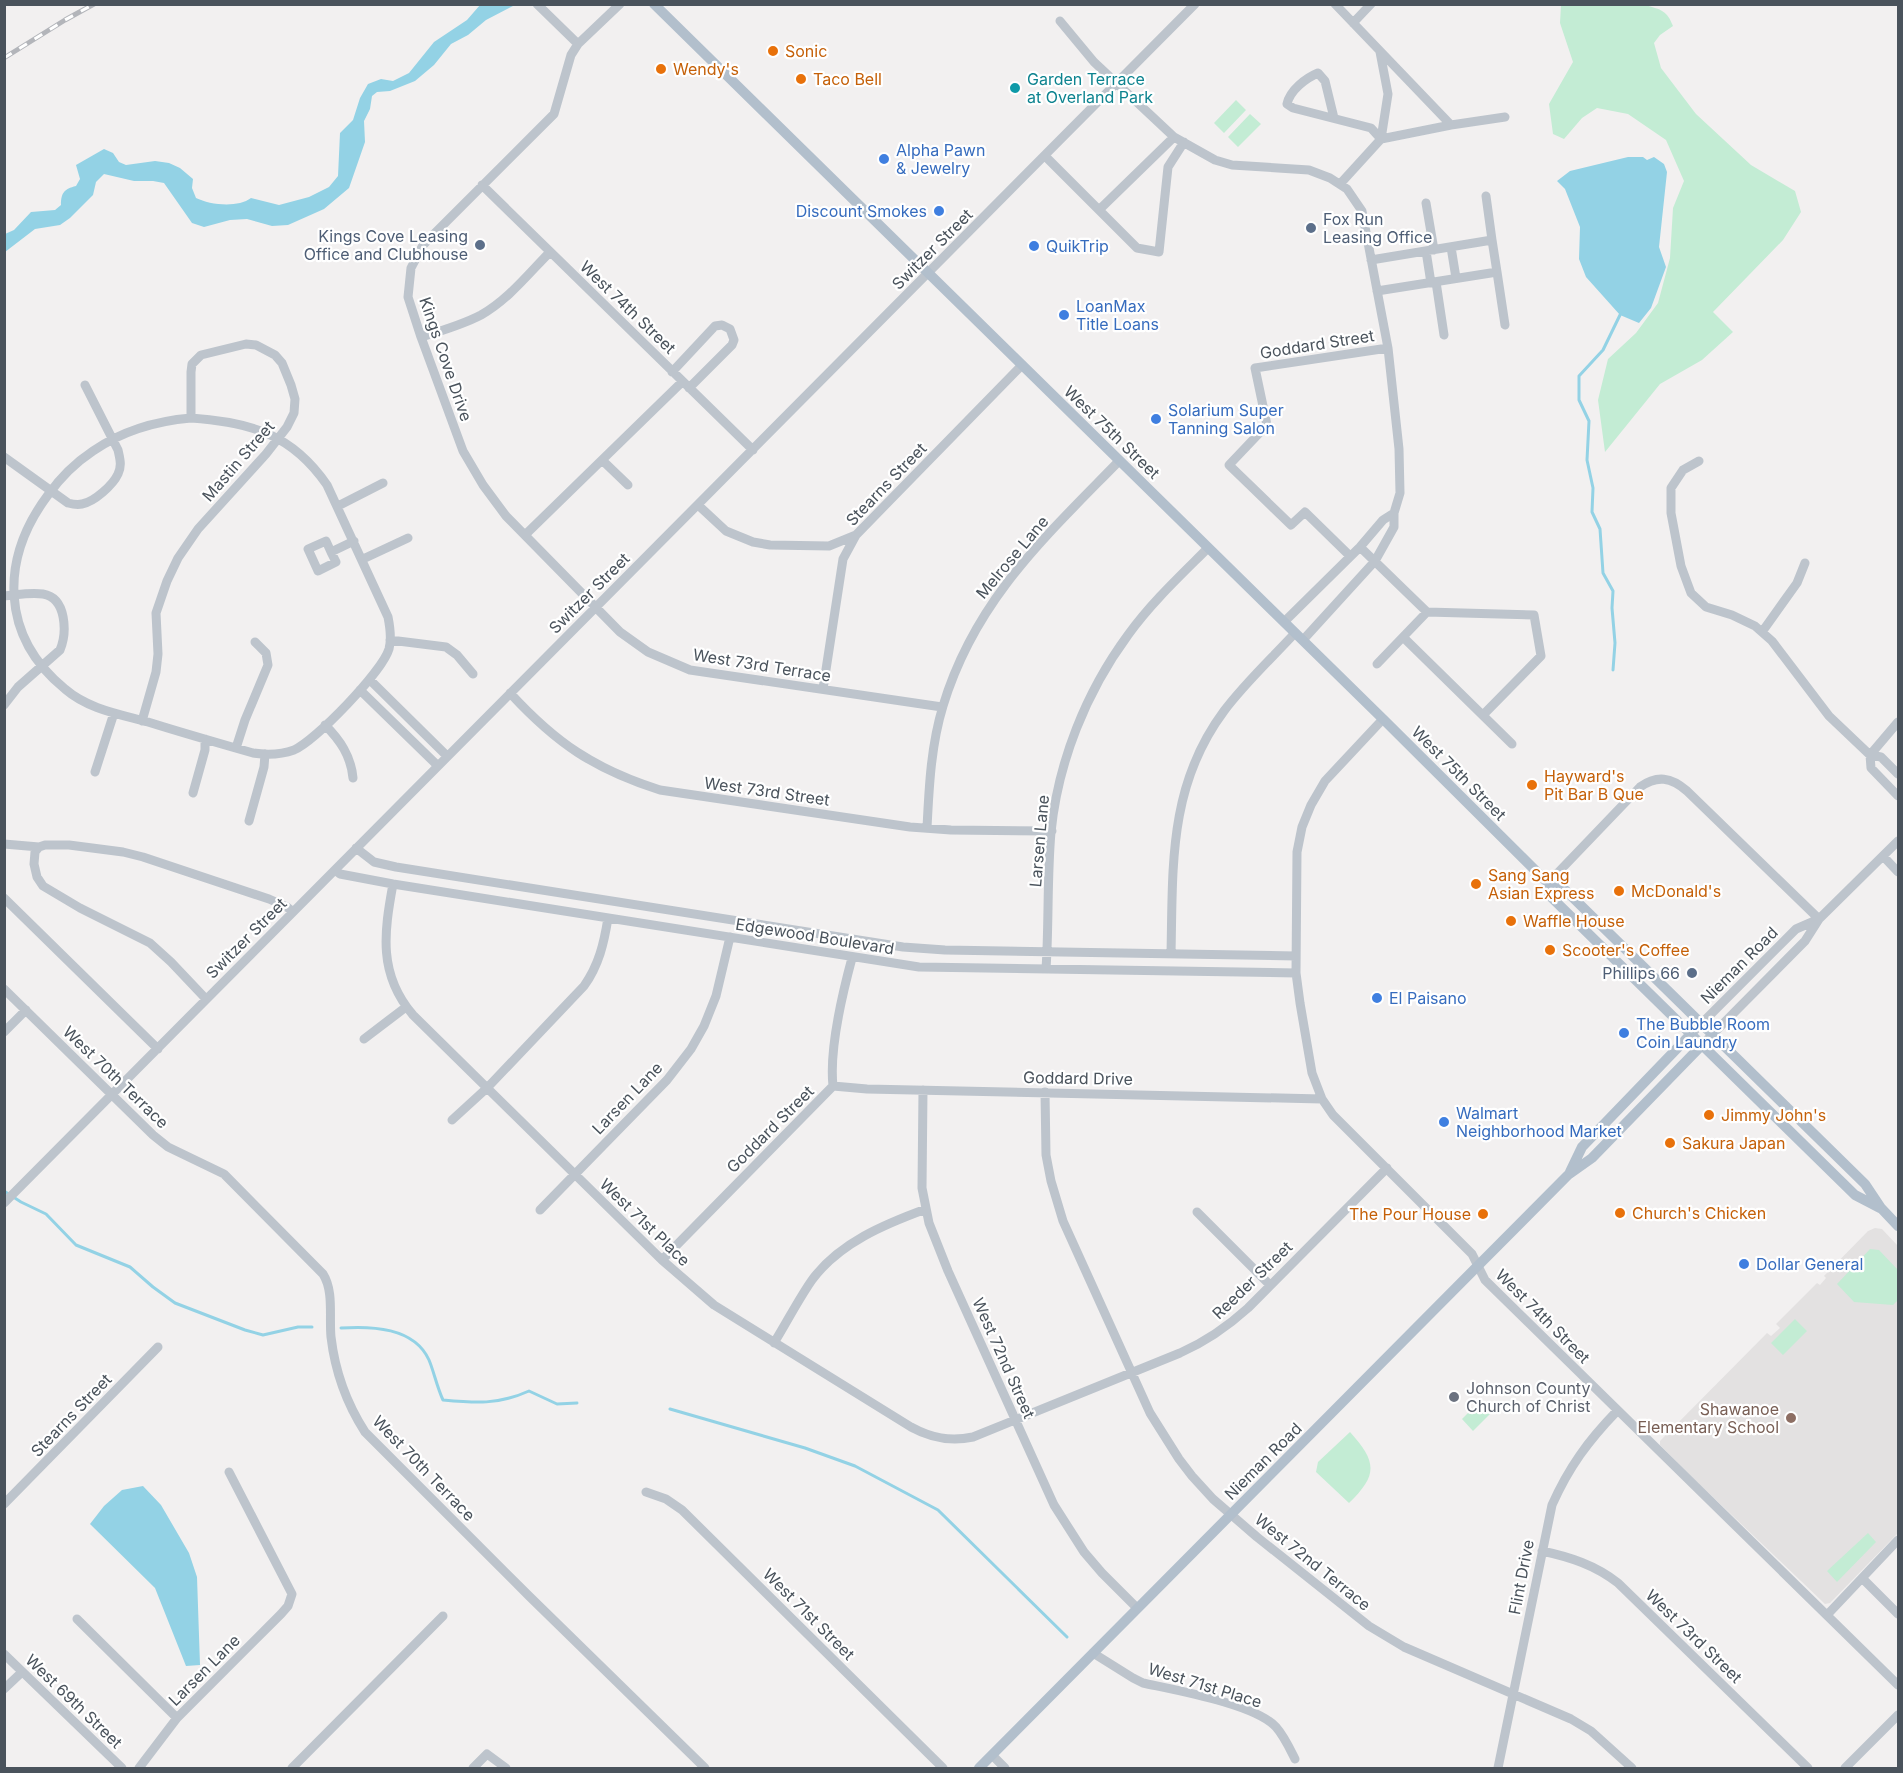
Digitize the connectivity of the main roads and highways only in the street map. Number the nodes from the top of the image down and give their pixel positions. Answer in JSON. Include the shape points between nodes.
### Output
{"nodes":[{"id":1,"x":654,"y":4,"type":"edge"},
{"id":2,"x":1548,"y":883,"type":"junction"},
{"id":3,"x":1690,"y":1035,"type":"junction"},
{"id":4,"x":1701,"y":1046,"type":"junction"},
{"id":5,"x":1568,"y":1175,"type":"junction"},
{"id":6,"x":1881,"y":1209,"type":"junction"},
{"id":7,"x":1899,"y":1226,"type":"edge"},
{"id":8,"x":979,"y":1768,"type":"edge"}],
"edges":[{"from":1,"to":2,"type":"main road","name":"West 75th Street"},
{"from":2,"to":3,"type":"main road","name":"West 75th Street","via":[[1549,895]]},
{"from":2,"to":6,"type":"main road","name":"West 75th Street","via":[[1560,885],[1865,1184]]},
{"from":3,"to":4,"type":"main road","name":"West 75th Street"},
{"from":3,"to":5,"type":"main road","name":"Nieman Road","via":[[1582,1147]]},
{"from":4,"to":5,"type":"main road","name":"Nieman Road","via":[[1592,1158]]},
{"from":4,"to":6,"type":"main road","name":"West 75th Street","via":[[1855,1195]]},
{"from":5,"to":8,"type":"main road","name":"Nieman Road"},
{"from":6,"to":7,"type":"main road","name":"West 75th Street"}]}
